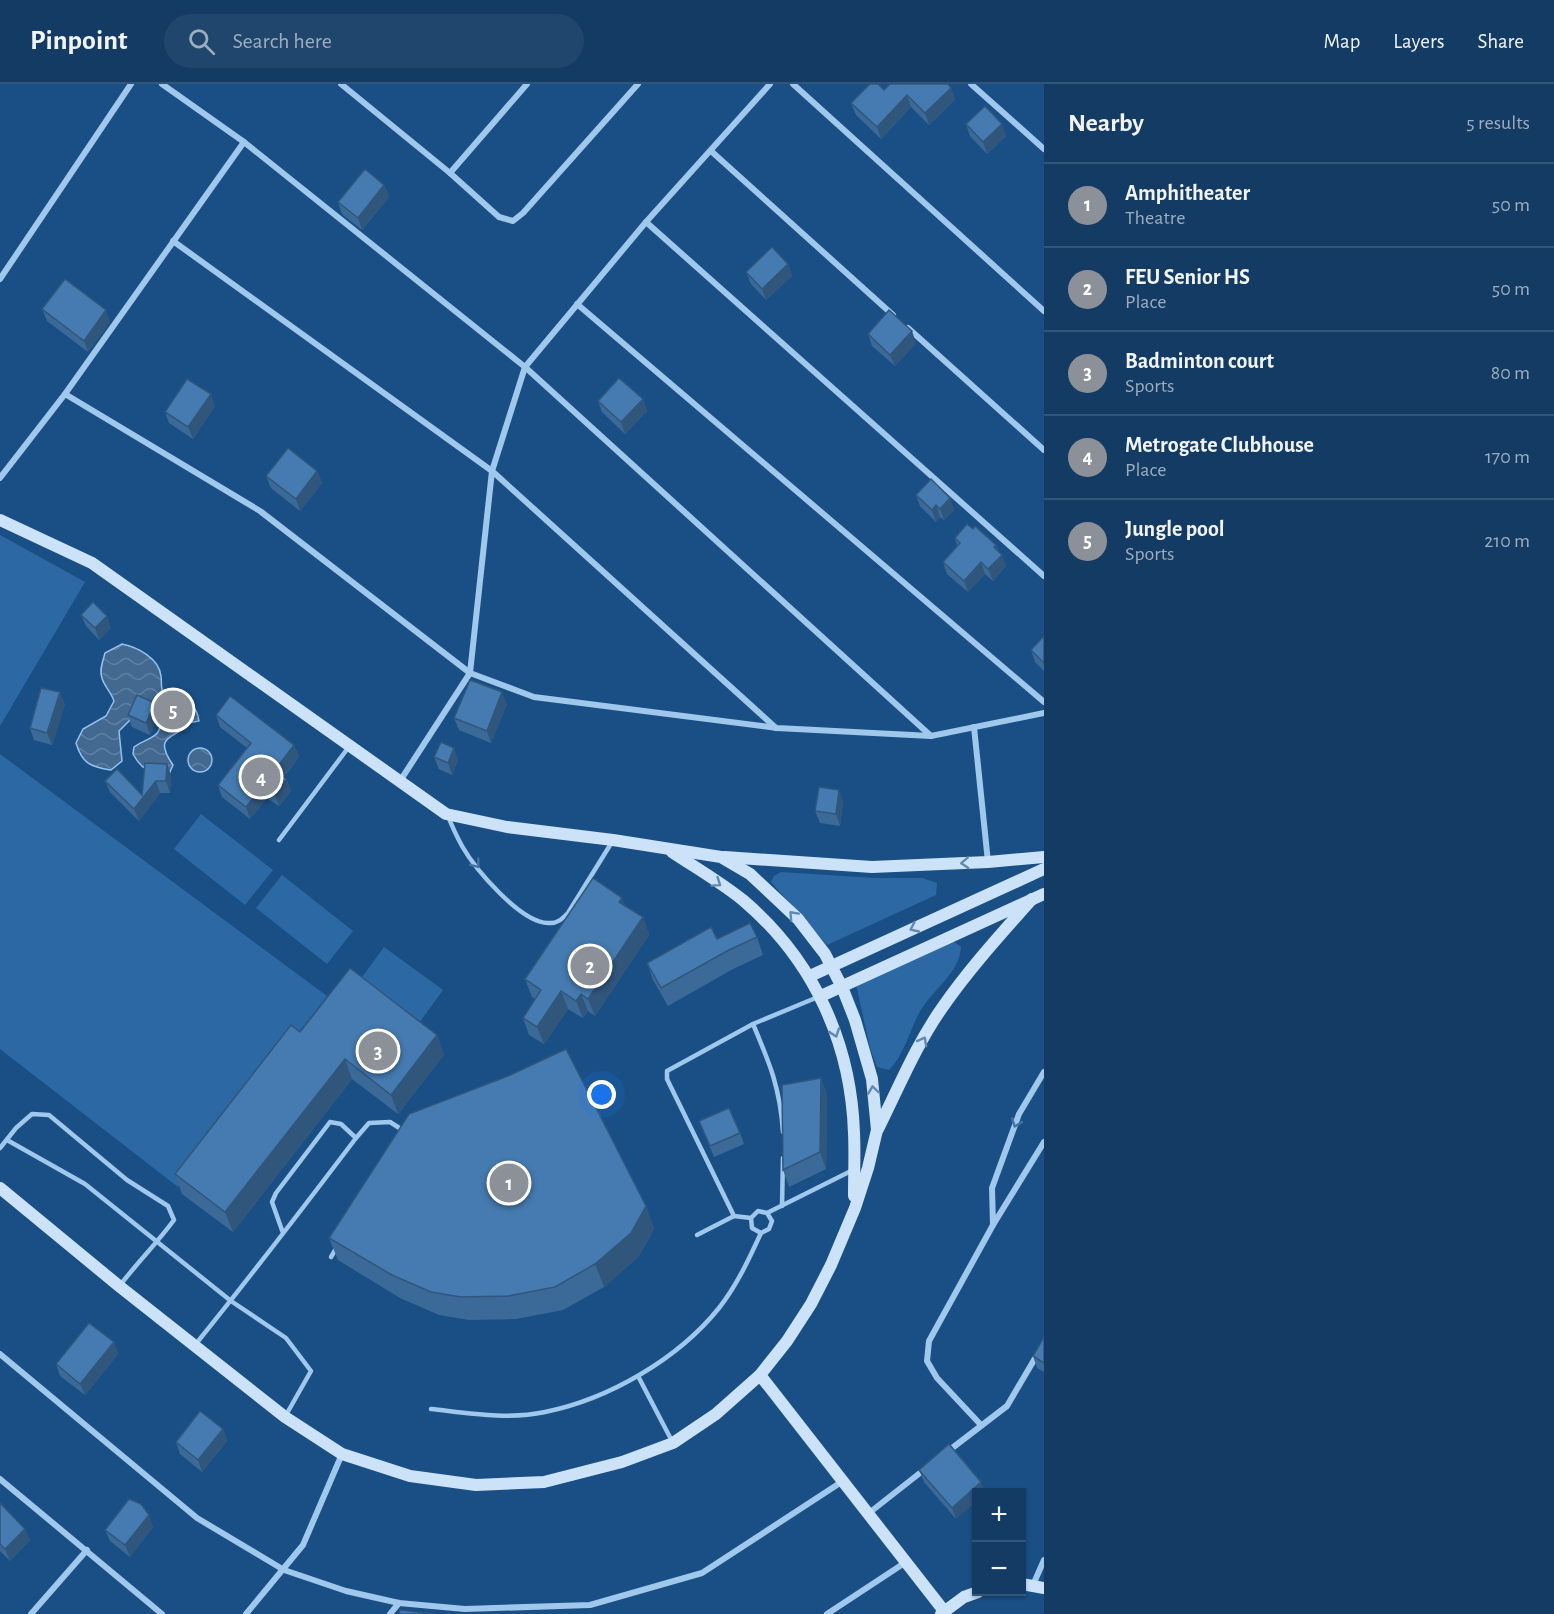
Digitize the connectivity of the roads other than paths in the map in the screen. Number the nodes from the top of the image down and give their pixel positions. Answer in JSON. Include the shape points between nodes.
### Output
{"nodes":[{"id":1,"x":131,"y":84,"type":"edge"},
{"id":2,"x":162,"y":84,"type":"edge"},
{"id":3,"x":341,"y":84,"type":"edge"},
{"id":4,"x":527,"y":84,"type":"edge"},
{"id":5,"x":638,"y":84,"type":"edge"},
{"id":6,"x":770,"y":84,"type":"edge"},
{"id":7,"x":793,"y":84,"type":"edge"},
{"id":8,"x":972,"y":84,"type":"edge"},
{"id":9,"x":244,"y":142,"type":"junction"},
{"id":10,"x":1044,"y":149,"type":"edge"},
{"id":11,"x":711,"y":151,"type":"junction"},
{"id":12,"x":450,"y":173,"type":"junction"},
{"id":13,"x":646,"y":222,"type":"junction"},
{"id":14,"x":172,"y":241,"type":"junction"},
{"id":15,"x":0,"y":279,"type":"edge"},
{"id":16,"x":577,"y":304,"type":"junction"},
{"id":17,"x":1044,"y":311,"type":"edge"},
{"id":18,"x":895,"y":316,"type":"edge"},
{"id":19,"x":904,"y":324,"type":"edge"},
{"id":20,"x":525,"y":367,"type":"junction"},
{"id":21,"x":65,"y":394,"type":"junction"},
{"id":22,"x":1044,"y":450,"type":"edge"},
{"id":23,"x":492,"y":471,"type":"junction"},
{"id":24,"x":0,"y":478,"type":"edge"},
{"id":25,"x":0,"y":520,"type":"edge"},
{"id":26,"x":1044,"y":576,"type":"edge"},
{"id":27,"x":470,"y":673,"type":"junction"},
{"id":28,"x":1044,"y":702,"type":"edge"},
{"id":29,"x":1044,"y":713,"type":"edge"},
{"id":30,"x":974,"y":727,"type":"junction"},
{"id":31,"x":777,"y":728,"type":"junction"},
{"id":32,"x":931,"y":736,"type":"junction"},
{"id":33,"x":350,"y":746,"type":"junction"},
{"id":34,"x":400,"y":781,"type":"junction"},
{"id":35,"x":446,"y":814,"type":"junction"},
{"id":36,"x":279,"y":840,"type":"dead end"},
{"id":37,"x":613,"y":840,"type":"junction"},
{"id":38,"x":669,"y":850,"type":"junction"},
{"id":39,"x":721,"y":857,"type":"junction"},
{"id":40,"x":1044,"y":857,"type":"edge"},
{"id":41,"x":988,"y":862,"type":"junction"},
{"id":42,"x":1044,"y":868,"type":"edge"},
{"id":43,"x":1038,"y":896,"type":"edge"},
{"id":44,"x":832,"y":966,"type":"junction"},
{"id":45,"x":810,"y":976,"type":"junction"},
{"id":46,"x":842,"y":987,"type":"junction"},
{"id":47,"x":821,"y":996,"type":"junction"},
{"id":48,"x":753,"y":1024,"type":"junction"},
{"id":49,"x":1044,"y":1072,"type":"edge"},
{"id":50,"x":877,"y":1130,"type":"junction"},
{"id":51,"x":783,"y":1135,"type":"edge"},
{"id":52,"x":412,"y":1136,"type":"edge"},
{"id":53,"x":356,"y":1138,"type":"junction"},
{"id":54,"x":7,"y":1140,"type":"junction"},
{"id":55,"x":1044,"y":1142,"type":"edge"},
{"id":56,"x":0,"y":1148,"type":"edge"},
{"id":57,"x":783,"y":1156,"type":"edge"},
{"id":58,"x":867,"y":1168,"type":"junction"},
{"id":59,"x":854,"y":1170,"type":"junction"},
{"id":60,"x":0,"y":1188,"type":"edge"},
{"id":61,"x":782,"y":1206,"type":"junction"},
{"id":62,"x":855,"y":1208,"type":"junction"},
{"id":63,"x":767,"y":1213,"type":"junction"},
{"id":64,"x":734,"y":1216,"type":"junction"},
{"id":65,"x":751,"y":1218,"type":"junction"},
{"id":66,"x":993,"y":1225,"type":"junction"},
{"id":67,"x":283,"y":1233,"type":"junction"},
{"id":68,"x":761,"y":1233,"type":"junction"},
{"id":69,"x":697,"y":1234,"type":"dead end"},
{"id":70,"x":343,"y":1238,"type":"edge"},
{"id":71,"x":158,"y":1241,"type":"junction"},
{"id":72,"x":331,"y":1257,"type":"edge"},
{"id":73,"x":119,"y":1286,"type":"junction"},
{"id":74,"x":231,"y":1301,"type":"junction"},
{"id":75,"x":1044,"y":1343,"type":"edge"},
{"id":76,"x":194,"y":1346,"type":"junction"},
{"id":77,"x":0,"y":1354,"type":"edge"},
{"id":78,"x":760,"y":1375,"type":"junction"},
{"id":79,"x":639,"y":1376,"type":"junction"},
{"id":80,"x":431,"y":1409,"type":"dead end"},
{"id":81,"x":285,"y":1417,"type":"junction"},
{"id":82,"x":981,"y":1425,"type":"junction"},
{"id":83,"x":673,"y":1443,"type":"junction"},
{"id":84,"x":342,"y":1454,"type":"junction"},
{"id":85,"x":944,"y":1454,"type":"edge"},
{"id":86,"x":934,"y":1462,"type":"edge"},
{"id":87,"x":843,"y":1481,"type":"junction"},
{"id":88,"x":2,"y":1483,"type":"edge"},
{"id":89,"x":868,"y":1514,"type":"junction"},
{"id":90,"x":87,"y":1550,"type":"junction"},
{"id":91,"x":1044,"y":1560,"type":"edge"},
{"id":92,"x":906,"y":1562,"type":"junction"},
{"id":93,"x":284,"y":1570,"type":"junction"},
{"id":94,"x":1033,"y":1586,"type":"edge"},
{"id":95,"x":972,"y":1594,"type":"edge"},
{"id":96,"x":399,"y":1603,"type":"junction"},
{"id":97,"x":943,"y":1612,"type":"edge"},
{"id":98,"x":31,"y":1614,"type":"edge"},
{"id":99,"x":162,"y":1614,"type":"edge"},
{"id":100,"x":246,"y":1614,"type":"edge"},
{"id":101,"x":390,"y":1614,"type":"edge"},
{"id":102,"x":827,"y":1614,"type":"edge"}],
"edges":[{"from":1,"to":15,"type":"street"},
{"from":2,"to":9,"type":"street"},
{"from":3,"to":12,"type":"street"},
{"from":4,"to":12,"type":"street"},
{"from":5,"to":12,"type":"street","via":[[513,221],[499,217]]},
{"from":6,"to":11,"type":"street"},
{"from":7,"to":17,"type":"street"},
{"from":8,"to":10,"type":"street"},
{"from":9,"to":14,"type":"street"},
{"from":9,"to":20,"type":"street"},
{"from":11,"to":13,"type":"street"},
{"from":11,"to":18,"type":"street"},
{"from":13,"to":16,"type":"street"},
{"from":13,"to":26,"type":"street"},
{"from":14,"to":21,"type":"street"},
{"from":14,"to":23,"type":"street"},
{"from":16,"to":20,"type":"street"},
{"from":16,"to":28,"type":"street"},
{"from":19,"to":22,"type":"street"},
{"from":20,"to":23,"type":"street"},
{"from":20,"to":32,"type":"street"},
{"from":21,"to":24,"type":"street"},
{"from":21,"to":27,"type":"street","via":[[260,511]]},
{"from":23,"to":27,"type":"street"},
{"from":23,"to":31,"type":"street"},
{"from":25,"to":33,"type":"street","via":[[92,563]]},
{"from":27,"to":31,"type":"street","via":[[534,697]]},
{"from":27,"to":34,"type":"street"},
{"from":29,"to":30,"type":"street"},
{"from":30,"to":32,"type":"street"},
{"from":30,"to":41,"type":"street"},
{"from":31,"to":32,"type":"street"},
{"from":33,"to":34,"type":"street"},
{"from":33,"to":36,"type":"lane"},
{"from":34,"to":35,"type":"street"},
{"from":35,"to":37,"type":"street","via":[[507,827]]},
{"from":35,"to":37,"type":"lane","one_way":true,"via":[[463,848],[495,889],[535,920],[548,923],[559,921],[568,913]]},
{"from":37,"to":38,"type":"street"},
{"from":38,"to":39,"type":"street"},
{"from":38,"to":45,"type":"street","one_way":true,"via":[[763,918]]},
{"from":41,"to":39,"type":"street","one_way":true,"via":[[872,867]]},
{"from":44,"to":39,"type":"street","one_way":true,"via":[[798,919],[773,894]]},
{"from":40,"to":41,"type":"street"},
{"from":42,"to":44,"type":"street","one_way":true},
{"from":43,"to":46,"type":"street"},
{"from":50,"to":43,"type":"street","one_way":true,"via":[[940,1010]]},
{"from":44,"to":45,"type":"street"},
{"from":44,"to":46,"type":"street"},
{"from":45,"to":47,"type":"street"},
{"from":46,"to":47,"type":"street"},
{"from":50,"to":46,"type":"street","one_way":true,"via":[[872,1079]]},
{"from":47,"to":48,"type":"lane"},
{"from":47,"to":59,"type":"street","one_way":true,"via":[[848,1078]]},
{"from":48,"to":51,"type":"lane","via":[[774,1074]]},
{"from":48,"to":64,"type":"lane","via":[[667,1071],[667,1079]]},
{"from":49,"to":66,"type":"street","one_way":true,"via":[[1019,1114],[992,1188]]},
{"from":50,"to":58,"type":"street"},
{"from":52,"to":53,"type":"lane","via":[[390,1122],[369,1123]]},
{"from":53,"to":67,"type":"lane"},
{"from":53,"to":67,"type":"lane","via":[[341,1124],[330,1122],[282,1184],[272,1202]]},
{"from":54,"to":56,"type":"lane"},
{"from":54,"to":71,"type":"lane","via":[[85,1184]]},
{"from":54,"to":71,"type":"lane","via":[[32,1114],[49,1115],[127,1180],[168,1206],[174,1220]]},
{"from":55,"to":66,"type":"street"},
{"from":57,"to":61,"type":"lane"},
{"from":58,"to":59,"type":"lane"},
{"from":58,"to":62,"type":"street"},
{"from":59,"to":61,"type":"lane"},
{"from":59,"to":62,"type":"street"},
{"from":60,"to":73,"type":"street"},
{"from":61,"to":63,"type":"lane"},
{"from":62,"to":78,"type":"street","via":[[811,1304]]},
{"from":63,"to":65,"type":"lane","via":[[758,1211]]},
{"from":63,"to":68,"type":"lane","via":[[772,1221],[769,1229]]},
{"from":64,"to":65,"type":"lane"},
{"from":64,"to":69,"type":"lane"},
{"from":65,"to":68,"type":"lane","via":[[752,1228]]},
{"from":66,"to":82,"type":"street","via":[[929,1341],[927,1360],[937,1378]]},
{"from":67,"to":74,"type":"lane"},
{"from":68,"to":79,"type":"lane","via":[[741,1275],[719,1308],[682,1344]]},
{"from":70,"to":72,"type":"lane"},
{"from":71,"to":73,"type":"lane"},
{"from":71,"to":74,"type":"lane"},
{"from":73,"to":76,"type":"street"},
{"from":74,"to":76,"type":"lane"},
{"from":74,"to":81,"type":"lane","via":[[286,1338],[312,1371]]},
{"from":75,"to":82,"type":"street","via":[[1007,1406]]},
{"from":76,"to":81,"type":"street"},
{"from":77,"to":93,"type":"street","via":[[197,1518]]},
{"from":78,"to":83,"type":"street","via":[[716,1414]]},
{"from":78,"to":87,"type":"street"},
{"from":79,"to":80,"type":"lane","via":[[593,1398],[544,1412],[497,1416]]},
{"from":79,"to":83,"type":"lane"},
{"from":81,"to":84,"type":"street"},
{"from":82,"to":85,"type":"street"},
{"from":83,"to":84,"type":"street","via":[[622,1462],[544,1482],[476,1485],[410,1476]]},
{"from":84,"to":93,"type":"street","via":[[303,1545]]},
{"from":86,"to":89,"type":"street"},
{"from":87,"to":89,"type":"street"},
{"from":87,"to":96,"type":"street","via":[[702,1573],[590,1605],[465,1609]]},
{"from":88,"to":90,"type":"street"},
{"from":89,"to":92,"type":"street"},
{"from":90,"to":98,"type":"street"},
{"from":90,"to":99,"type":"street"},
{"from":91,"to":94,"type":"street"},
{"from":92,"to":97,"type":"street"},
{"from":92,"to":102,"type":"street"},
{"from":93,"to":96,"type":"street","via":[[346,1591]]},
{"from":93,"to":100,"type":"street"},
{"from":95,"to":97,"type":"street"},
{"from":96,"to":101,"type":"street"}]}
